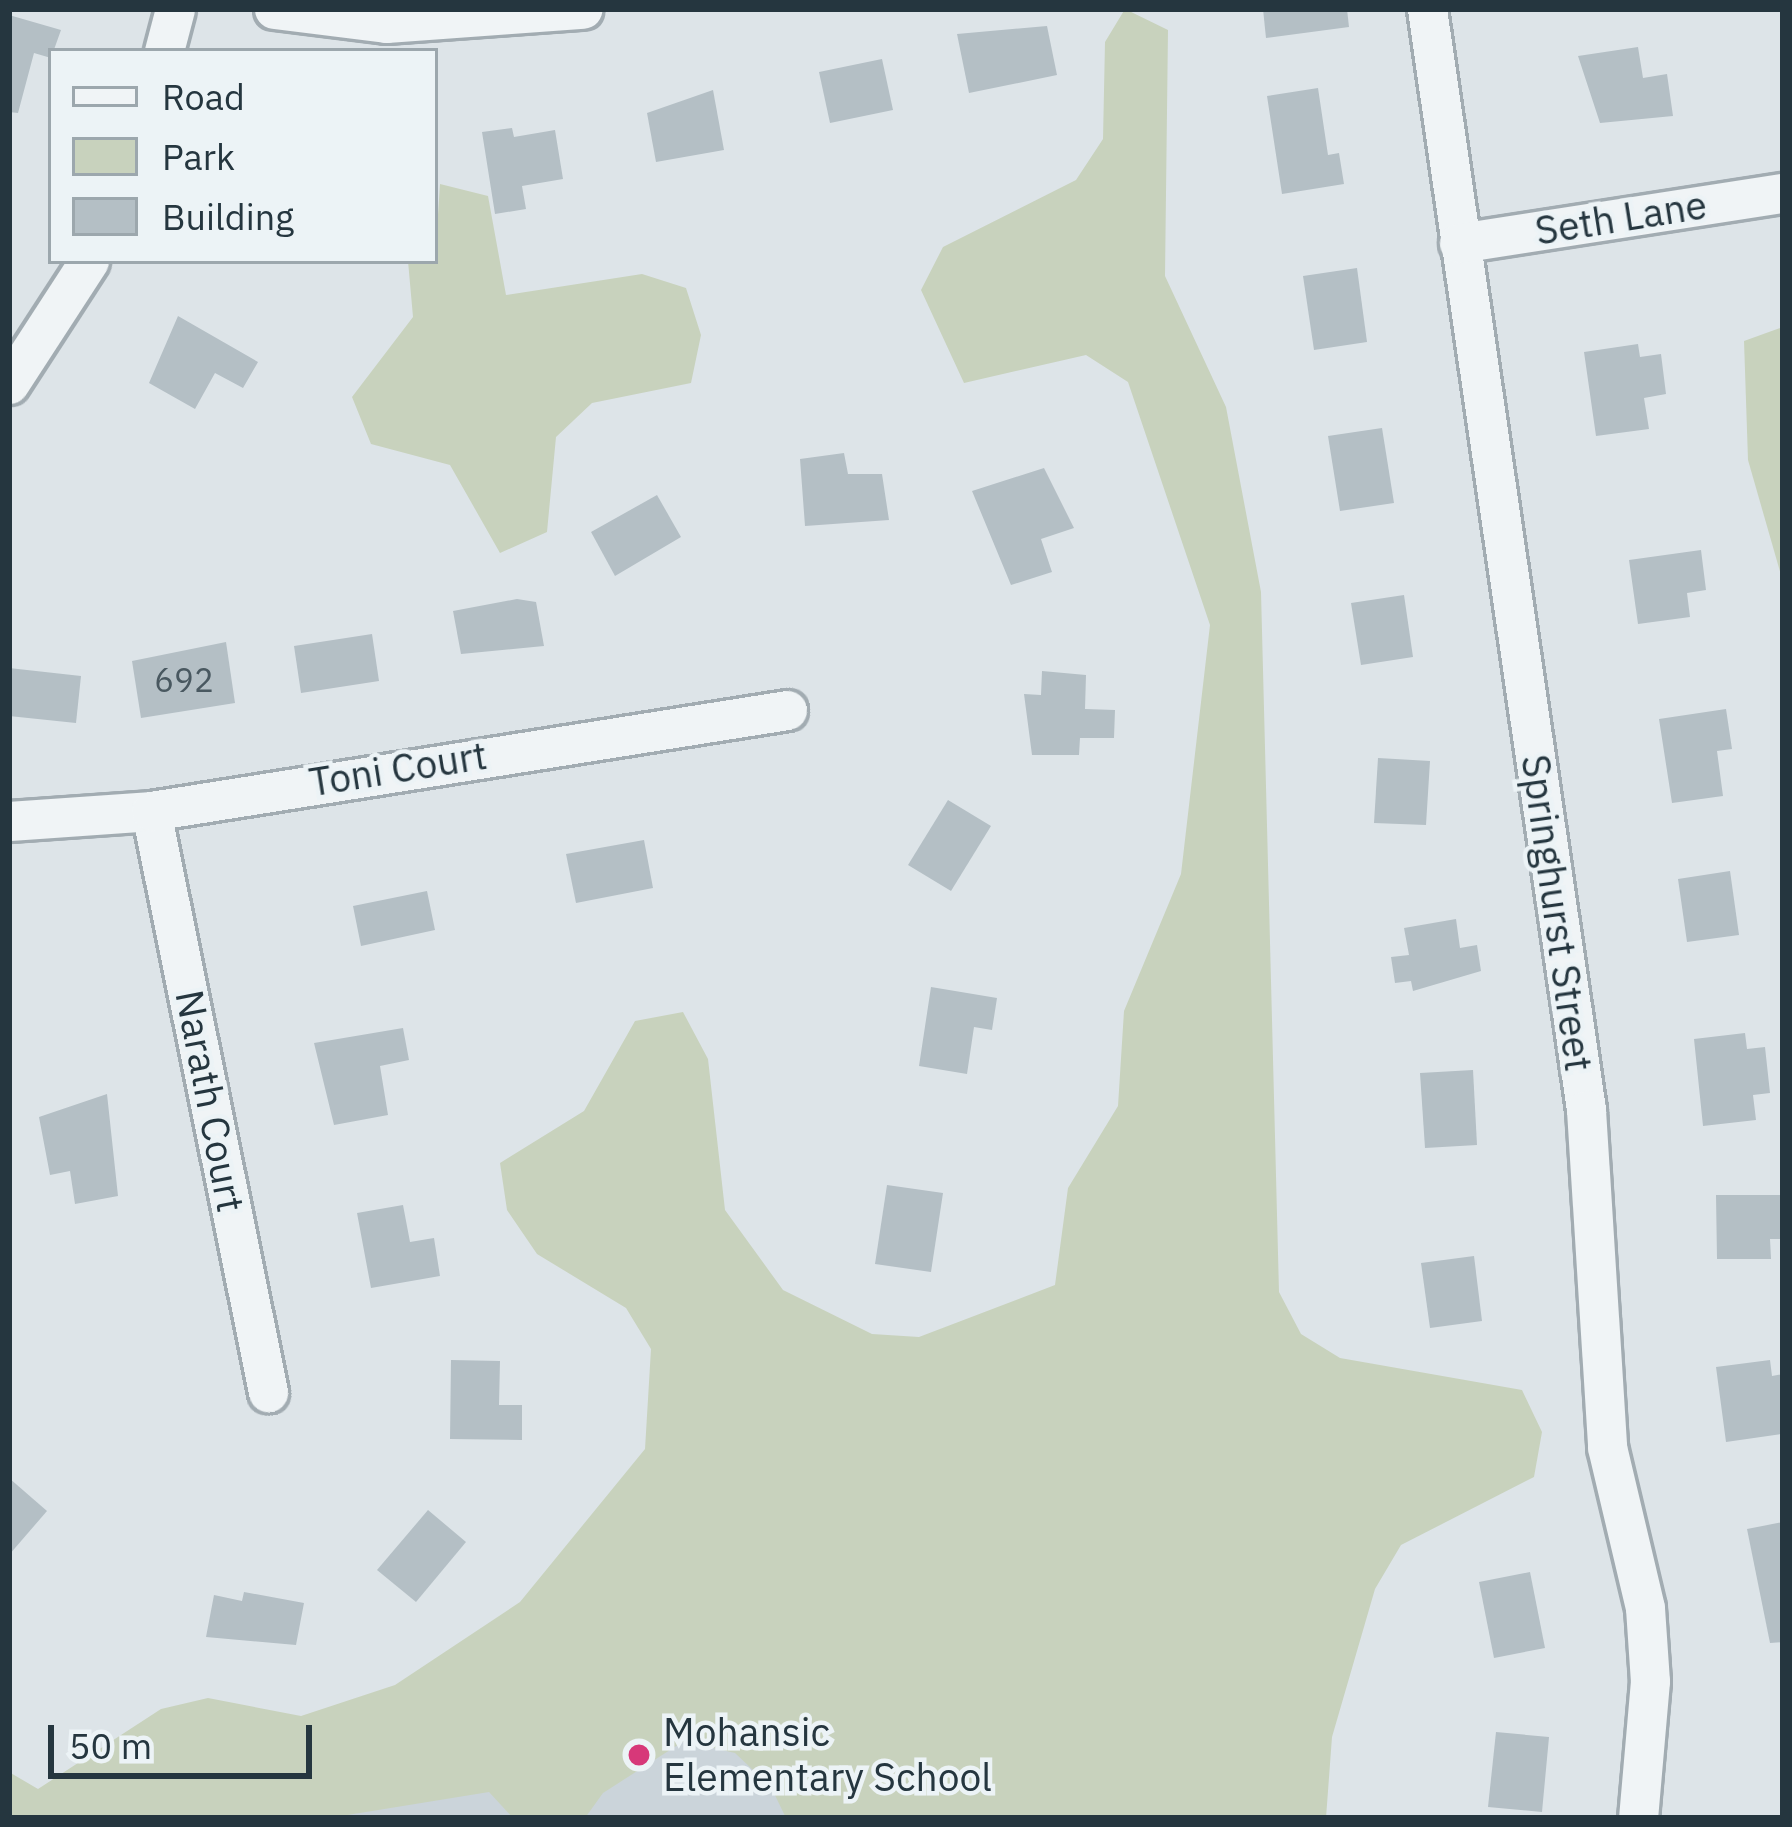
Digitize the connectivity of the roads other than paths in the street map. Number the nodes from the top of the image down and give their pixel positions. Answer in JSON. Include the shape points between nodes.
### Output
{"nodes":[{"id":1,"x":175,"y":9,"type":"edge"},
{"id":2,"x":274,"y":9,"type":"edge"},
{"id":3,"x":583,"y":9,"type":"edge"},
{"id":4,"x":1427,"y":9,"type":"edge"},
{"id":5,"x":165,"y":48,"type":"edge"},
{"id":6,"x":1783,"y":193,"type":"edge"},
{"id":7,"x":1459,"y":243,"type":"junction"},
{"id":8,"x":87,"y":264,"type":"edge"},
{"id":9,"x":9,"y":384,"type":"edge"},
{"id":10,"x":787,"y":710,"type":"dead end"},
{"id":11,"x":151,"y":811,"type":"junction"},
{"id":12,"x":9,"y":821,"type":"edge"},
{"id":13,"x":268,"y":1392,"type":"dead end"},
{"id":14,"x":1638,"y":1818,"type":"edge"}],
"edges":[{"from":1,"to":5,"type":"street"},
{"from":2,"to":3,"type":"street","via":[[386,23]]},
{"from":4,"to":7,"type":"street","name":"Springhurst Street"},
{"from":6,"to":7,"type":"street","name":"Seth Lane"},
{"from":7,"to":14,"type":"street","name":"Springhurst Street","via":[[1586,1110],[1607,1447],[1645,1608],[1650,1681]]},
{"from":8,"to":9,"type":"street"},
{"from":10,"to":11,"type":"street","name":"Toni Court"},
{"from":11,"to":12,"type":"street","name":"Toni Court"},
{"from":11,"to":13,"type":"street","name":"Narath Court"}]}
